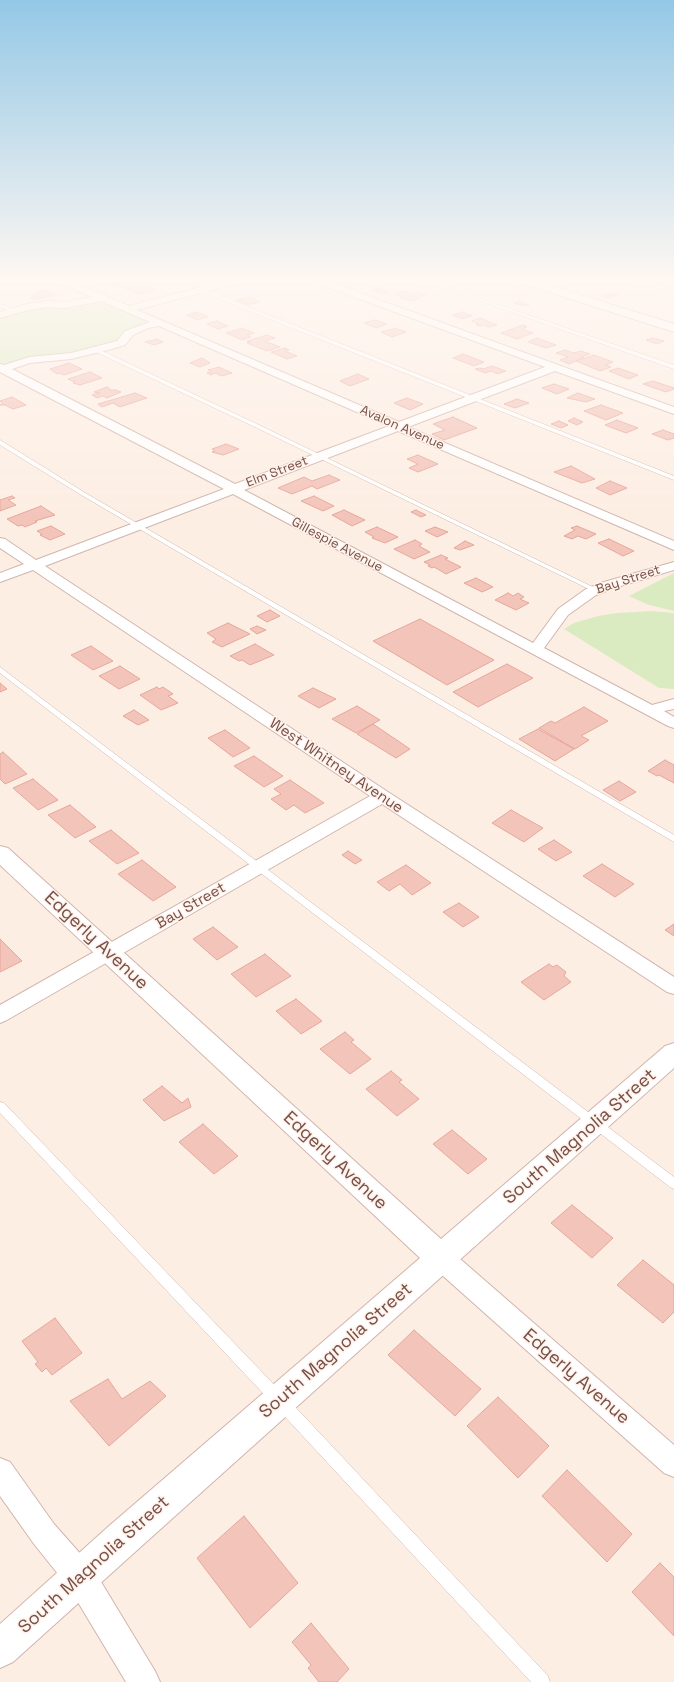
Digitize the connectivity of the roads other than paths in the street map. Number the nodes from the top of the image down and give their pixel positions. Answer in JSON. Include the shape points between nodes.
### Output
{"nodes":[{"id":1,"x":34,"y":359,"type":"edge"},
{"id":2,"x":116,"y":359,"type":"edge"},
{"id":3,"x":244,"y":359,"type":"edge"},
{"id":4,"x":380,"y":359,"type":"edge"},
{"id":5,"x":534,"y":359,"type":"edge"},
{"id":6,"x":652,"y":359,"type":"edge"},
{"id":7,"x":555,"y":367,"type":"junction"},
{"id":8,"x":674,"y":367,"type":"edge"},
{"id":9,"x":1,"y":368,"type":"edge"},
{"id":10,"x":472,"y":398,"type":"junction"},
{"id":11,"x":674,"y":410,"type":"edge"},
{"id":12,"x":396,"y":426,"type":"junction"},
{"id":13,"x":0,"y":442,"type":"edge"},
{"id":14,"x":318,"y":456,"type":"junction"},
{"id":15,"x":674,"y":478,"type":"edge"},
{"id":16,"x":234,"y":488,"type":"junction"},
{"id":17,"x":138,"y":525,"type":"junction"},
{"id":18,"x":0,"y":542,"type":"edge"},
{"id":19,"x":674,"y":546,"type":"edge"},
{"id":20,"x":33,"y":564,"type":"junction"},
{"id":21,"x":674,"y":566,"type":"edge"},
{"id":22,"x":0,"y":578,"type":"edge"},
{"id":23,"x":595,"y":590,"type":"junction"},
{"id":24,"x":536,"y":650,"type":"junction"},
{"id":25,"x":0,"y":668,"type":"edge"},
{"id":26,"x":674,"y":704,"type":"edge"},
{"id":27,"x":650,"y":710,"type":"junction"},
{"id":28,"x":674,"y":723,"type":"edge"},
{"id":29,"x":382,"y":796,"type":"junction"},
{"id":30,"x":674,"y":839,"type":"edge"},
{"id":31,"x":0,"y":853,"type":"edge"},
{"id":32,"x":259,"y":867,"type":"junction"},
{"id":33,"x":109,"y":953,"type":"junction"},
{"id":34,"x":674,"y":987,"type":"edge"},
{"id":35,"x":0,"y":1016,"type":"edge"},
{"id":36,"x":674,"y":1053,"type":"edge"},
{"id":37,"x":0,"y":1106,"type":"edge"},
{"id":38,"x":594,"y":1123,"type":"junction"},
{"id":39,"x":674,"y":1184,"type":"edge"},
{"id":40,"x":442,"y":1259,"type":"junction"},
{"id":41,"x":279,"y":1400,"type":"junction"},
{"id":42,"x":674,"y":1463,"type":"edge"},
{"id":43,"x":0,"y":1472,"type":"edge"},
{"id":44,"x":80,"y":1578,"type":"junction"},
{"id":45,"x":0,"y":1649,"type":"edge"},
{"id":46,"x":144,"y":1682,"type":"edge"},
{"id":47,"x":542,"y":1682,"type":"edge"}],
"edges":[{"from":1,"to":9,"type":"street"},
{"from":2,"to":14,"type":"lane"},
{"from":3,"to":12,"type":"street","name":"Avalon Avenue"},
{"from":4,"to":10,"type":"lane"},
{"from":5,"to":7,"type":"street"},
{"from":6,"to":8,"type":"lane"},
{"from":7,"to":10,"type":"street","name":"Elm Street"},
{"from":7,"to":11,"type":"street"},
{"from":9,"to":16,"type":"street","name":"Gillespie Avenue"},
{"from":10,"to":12,"type":"street","name":"Elm Street"},
{"from":10,"to":15,"type":"lane"},
{"from":12,"to":14,"type":"street","name":"Elm Street"},
{"from":12,"to":19,"type":"street","name":"Avalon Avenue"},
{"from":13,"to":17,"type":"lane"},
{"from":14,"to":16,"type":"street","name":"Elm Street"},
{"from":14,"to":23,"type":"lane"},
{"from":16,"to":17,"type":"street","name":"Elm Street"},
{"from":16,"to":24,"type":"street","name":"Gillespie Avenue"},
{"from":17,"to":20,"type":"street","name":"Elm Street"},
{"from":17,"to":30,"type":"lane"},
{"from":18,"to":20,"type":"street","name":"West Whitney Avenue"},
{"from":20,"to":22,"type":"street","name":"Elm Street"},
{"from":20,"to":29,"type":"street","name":"West Whitney Avenue"},
{"from":21,"to":23,"type":"street","name":"Bay Street"},
{"from":23,"to":24,"type":"street","name":"Bay Street","via":[[563,612]]},
{"from":24,"to":27,"type":"street","name":"Gillespie Avenue"},
{"from":25,"to":32,"type":"lane"},
{"from":26,"to":27,"type":"street"},
{"from":27,"to":28,"type":"street","name":"Gillespie Avenue"},
{"from":29,"to":32,"type":"street","name":"Bay Street"},
{"from":29,"to":34,"type":"street","name":"West Whitney Avenue"},
{"from":31,"to":33,"type":"street","name":"Edgerly Avenue"},
{"from":32,"to":33,"type":"street","name":"Bay Street"},
{"from":32,"to":38,"type":"lane"},
{"from":33,"to":35,"type":"street","name":"Bay Street"},
{"from":33,"to":40,"type":"street","name":"Edgerly Avenue"},
{"from":36,"to":38,"type":"street","name":"South Magnolia Street"},
{"from":37,"to":41,"type":"lane"},
{"from":38,"to":39,"type":"lane"},
{"from":38,"to":40,"type":"street","name":"South Magnolia Street"},
{"from":40,"to":41,"type":"street","name":"South Magnolia Street"},
{"from":40,"to":42,"type":"street","name":"Edgerly Avenue"},
{"from":41,"to":44,"type":"street","name":"South Magnolia Street"},
{"from":41,"to":47,"type":"lane"},
{"from":43,"to":44,"type":"street","via":[[44,1534]]},
{"from":44,"to":45,"type":"street","name":"South Magnolia Street"},
{"from":44,"to":46,"type":"street"}]}
